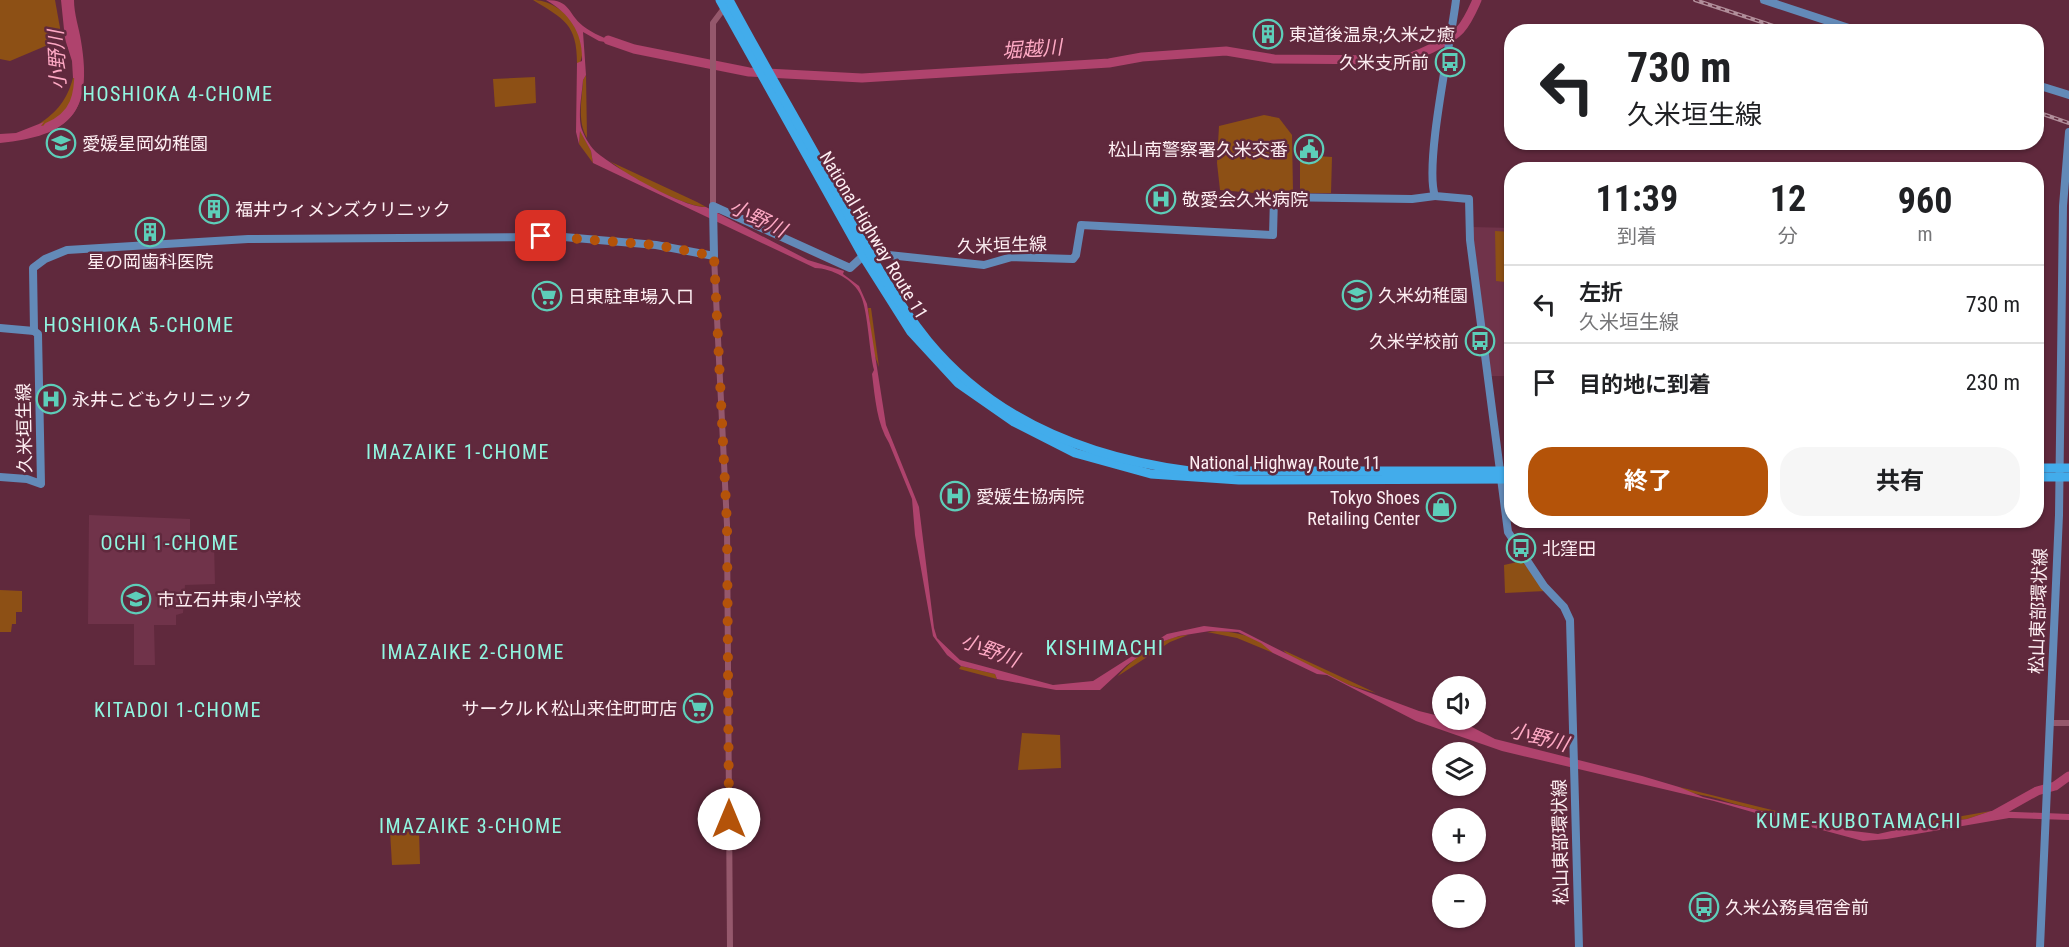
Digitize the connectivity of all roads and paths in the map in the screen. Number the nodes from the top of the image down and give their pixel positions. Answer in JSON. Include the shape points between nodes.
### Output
{"nodes":[{"id":1,"x":1456,"y":0,"type":"edge"},
{"id":2,"x":1764,"y":0,"type":"edge"},
{"id":3,"x":727,"y":2,"type":"edge"},
{"id":4,"x":1837,"y":24,"type":"edge"},
{"id":5,"x":2044,"y":87,"type":"edge"},
{"id":6,"x":2069,"y":95,"type":"edge"},
{"id":7,"x":2069,"y":132,"type":"edge"},
{"id":8,"x":1436,"y":196,"type":"junction"},
{"id":9,"x":713,"y":206,"type":"junction"},
{"id":10,"x":867,"y":255,"type":"junction"},
{"id":11,"x":714,"y":256,"type":"junction"},
{"id":12,"x":0,"y":328,"type":"edge"},
{"id":13,"x":34,"y":331,"type":"junction"},
{"id":14,"x":1504,"y":469,"type":"edge"},
{"id":15,"x":2044,"y":469,"type":"edge"},
{"id":16,"x":2064,"y":472,"type":"edge"},
{"id":17,"x":1504,"y":476,"type":"edge"},
{"id":18,"x":2044,"y":476,"type":"edge"},
{"id":19,"x":0,"y":477,"type":"edge"},
{"id":20,"x":1508,"y":528,"type":"edge"},
{"id":21,"x":2050,"y":723,"type":"junction"},
{"id":22,"x":2069,"y":723,"type":"edge"},
{"id":23,"x":730,"y":947,"type":"edge"},
{"id":24,"x":1579,"y":947,"type":"edge"},
{"id":25,"x":2040,"y":947,"type":"edge"}],
"edges":[{"from":1,"to":8,"type":"main road","via":[[1433,159],[1432,188]]},
{"from":2,"to":4,"type":"main road"},
{"from":3,"to":9,"type":"street","via":[[713,23]]},
{"from":3,"to":10,"type":"highway","name":"National Highway Route 11"},
{"from":5,"to":6,"type":"main road"},
{"from":7,"to":16,"type":"main road","name":"松山東部環状線","via":[[2063,206]]},
{"from":8,"to":10,"type":"main road","name":"久米垣生線","via":[[1274,197],[1273,236],[1081,225],[1076,255],[1069,260],[1012,257],[968,265]]},
{"from":8,"to":14,"type":"main road","name":"松山東部環状線","via":[[1468,199],[1471,249]]},
{"from":9,"to":10,"type":"main road","name":"久米垣生線","via":[[850,268]]},
{"from":9,"to":11,"type":"main road"},
{"from":10,"to":17,"type":"highway","name":"National Highway Route 11","via":[[911,332],[958,383],[1031,432],[1093,459],[1151,474],[1193,478]]},
{"from":11,"to":13,"type":"main road","name":"久米垣生線","via":[[656,245],[541,236],[238,239],[67,250],[33,268]]},
{"from":11,"to":23,"type":"street","via":[[727,525]]},
{"from":12,"to":13,"type":"main road"},
{"from":13,"to":19,"type":"main road","name":"久米垣生線","via":[[38,334],[41,484],[27,478]]},
{"from":15,"to":16,"type":"highway"},
{"from":16,"to":18,"type":"highway"},
{"from":16,"to":21,"type":"main road","name":"松山東部環状線"},
{"from":20,"to":24,"type":"main road","name":"松山東部環状線","via":[[1570,620]]},
{"from":21,"to":22,"type":"street"},
{"from":21,"to":25,"type":"main road","name":"松山東部環状線"}]}
